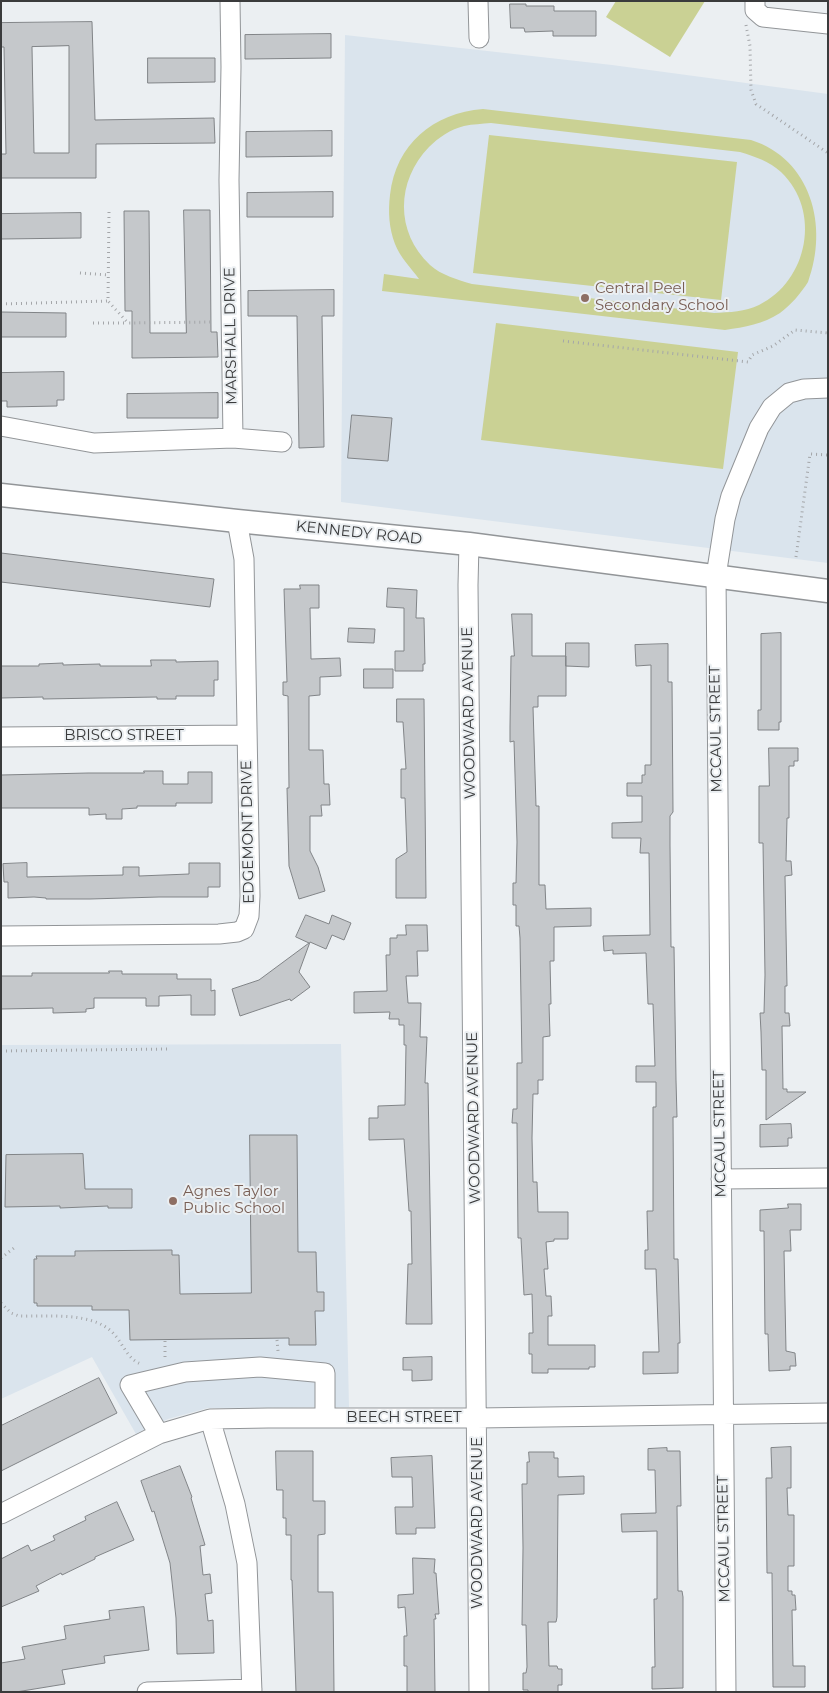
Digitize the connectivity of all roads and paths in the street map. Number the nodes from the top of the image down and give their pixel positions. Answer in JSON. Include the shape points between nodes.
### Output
{"nodes":[{"id":1,"x":230,"y":1,"type":"edge"},
{"id":2,"x":478,"y":1,"type":"edge"},
{"id":3,"x":755,"y":6,"type":"edge"},
{"id":4,"x":828,"y":24,"type":"edge"},
{"id":5,"x":479,"y":38,"type":"dead end"},
{"id":6,"x":828,"y":153,"type":"edge"},
{"id":7,"x":109,"y":212,"type":"dead end"},
{"id":8,"x":80,"y":273,"type":"dead end"},
{"id":9,"x":108,"y":275,"type":"junction"},
{"id":10,"x":108,"y":301,"type":"junction"},
{"id":11,"x":1,"y":304,"type":"edge"},
{"id":12,"x":231,"y":322,"type":"junction"},
{"id":13,"x":93,"y":323,"type":"dead end"},
{"id":14,"x":128,"y":323,"type":"junction"},
{"id":15,"x":828,"y":334,"type":"edge"},
{"id":16,"x":564,"y":341,"type":"dead end"},
{"id":17,"x":828,"y":388,"type":"edge"},
{"id":18,"x":1,"y":426,"type":"edge"},
{"id":19,"x":233,"y":438,"type":"junction"},
{"id":20,"x":282,"y":442,"type":"dead end"},
{"id":21,"x":828,"y":456,"type":"edge"},
{"id":22,"x":1,"y":495,"type":"edge"},
{"id":23,"x":237,"y":521,"type":"junction"},
{"id":24,"x":470,"y":544,"type":"junction"},
{"id":25,"x":796,"y":557,"type":"dead end"},
{"id":26,"x":716,"y":576,"type":"junction"},
{"id":27,"x":828,"y":591,"type":"edge"},
{"id":28,"x":246,"y":736,"type":"junction"},
{"id":29,"x":1,"y":737,"type":"edge"},
{"id":30,"x":1,"y":936,"type":"edge"},
{"id":31,"x":169,"y":1049,"type":"dead end"},
{"id":32,"x":1,"y":1051,"type":"edge"},
{"id":33,"x":828,"y":1178,"type":"edge"},
{"id":34,"x":721,"y":1179,"type":"junction"},
{"id":35,"x":14,"y":1248,"type":"dead end"},
{"id":36,"x":1,"y":1258,"type":"edge"},
{"id":37,"x":1,"y":1303,"type":"edge"},
{"id":38,"x":277,"y":1340,"type":"dead end"},
{"id":39,"x":165,"y":1342,"type":"dead end"},
{"id":40,"x":278,"y":1354,"type":"dead end"},
{"id":41,"x":160,"y":1364,"type":"dead end"},
{"id":42,"x":145,"y":1365,"type":"dead end"},
{"id":43,"x":828,"y":1413,"type":"edge"},
{"id":44,"x":722,"y":1414,"type":"junction"},
{"id":45,"x":325,"y":1418,"type":"junction"},
{"id":46,"x":477,"y":1418,"type":"junction"},
{"id":47,"x":210,"y":1419,"type":"junction"},
{"id":48,"x":159,"y":1434,"type":"junction"},
{"id":49,"x":1,"y":1514,"type":"edge"},
{"id":50,"x":252,"y":1690,"type":"edge"},
{"id":51,"x":147,"y":1692,"type":"edge"},
{"id":52,"x":478,"y":1692,"type":"edge"},
{"id":53,"x":726,"y":1692,"type":"edge"}],
"edges":[{"from":1,"to":12,"type":"street","name":"MARSHALL DRIVE"},
{"from":2,"to":5,"type":"street"},
{"from":3,"to":4,"type":"street","via":[[763,17]]},
{"from":3,"to":6,"type":"path","via":[[744,14],[750,46],[751,90],[756,104]]},
{"from":7,"to":9,"type":"path"},
{"from":8,"to":9,"type":"path"},
{"from":9,"to":10,"type":"path"},
{"from":10,"to":11,"type":"path"},
{"from":10,"to":14,"type":"path"},
{"from":12,"to":14,"type":"path"},
{"from":12,"to":19,"type":"street","name":"MARSHALL DRIVE"},
{"from":13,"to":14,"type":"path"},
{"from":15,"to":16,"type":"path","via":[[796,330],[774,346],[752,355],[748,362]]},
{"from":17,"to":26,"type":"street","name":"MCCAUL STREET","via":[[804,389],[789,394],[772,407],[759,428],[731,496]]},
{"from":18,"to":19,"type":"street","via":[[94,442]]},
{"from":19,"to":20,"type":"street"},
{"from":21,"to":25,"type":"path","via":[[810,454]]},
{"from":22,"to":23,"type":"main road","name":"KENNEDY ROAD"},
{"from":23,"to":24,"type":"main road","name":"KENNEDY ROAD"},
{"from":23,"to":28,"type":"street","name":"EDGEMONT DRIVE","via":[[244,559]]},
{"from":24,"to":26,"type":"main road","name":"KENNEDY ROAD"},
{"from":24,"to":46,"type":"street","name":"WOODWARD AVENUE"},
{"from":26,"to":27,"type":"main road","name":"KENNEDY ROAD"},
{"from":26,"to":34,"type":"street","name":"MCCAUL STREET"},
{"from":28,"to":29,"type":"street","name":"BRISCO STREET"},
{"from":28,"to":30,"type":"street","name":"EDGEMONT DRIVE","via":[[250,896],[249,916],[244,929],[219,934]]},
{"from":31,"to":32,"type":"path"},
{"from":33,"to":34,"type":"street"},
{"from":34,"to":44,"type":"street","name":"MCCAUL STREET"},
{"from":35,"to":36,"type":"path"},
{"from":37,"to":42,"type":"path","via":[[19,1316],[87,1318],[105,1325],[130,1357]]},
{"from":38,"to":40,"type":"path"},
{"from":39,"to":41,"type":"path","via":[[166,1363]]},
{"from":43,"to":44,"type":"street","name":"BEECH STREET"},
{"from":44,"to":46,"type":"street","name":"BEECH STREET"},
{"from":44,"to":53,"type":"street","name":"MCCAUL STREET"},
{"from":45,"to":46,"type":"street","name":"BEECH STREET"},
{"from":45,"to":47,"type":"street","name":"BEECH STREET"},
{"from":45,"to":48,"type":"street","via":[[325,1373],[260,1367],[185,1372],[130,1385]]},
{"from":46,"to":52,"type":"street","name":"WOODWARD AVENUE"},
{"from":47,"to":48,"type":"street","name":"BEECH STREET"},
{"from":47,"to":50,"type":"street","via":[[235,1504],[247,1563]]},
{"from":48,"to":49,"type":"street","name":"BEECH STREET"},
{"from":50,"to":51,"type":"street"}]}
